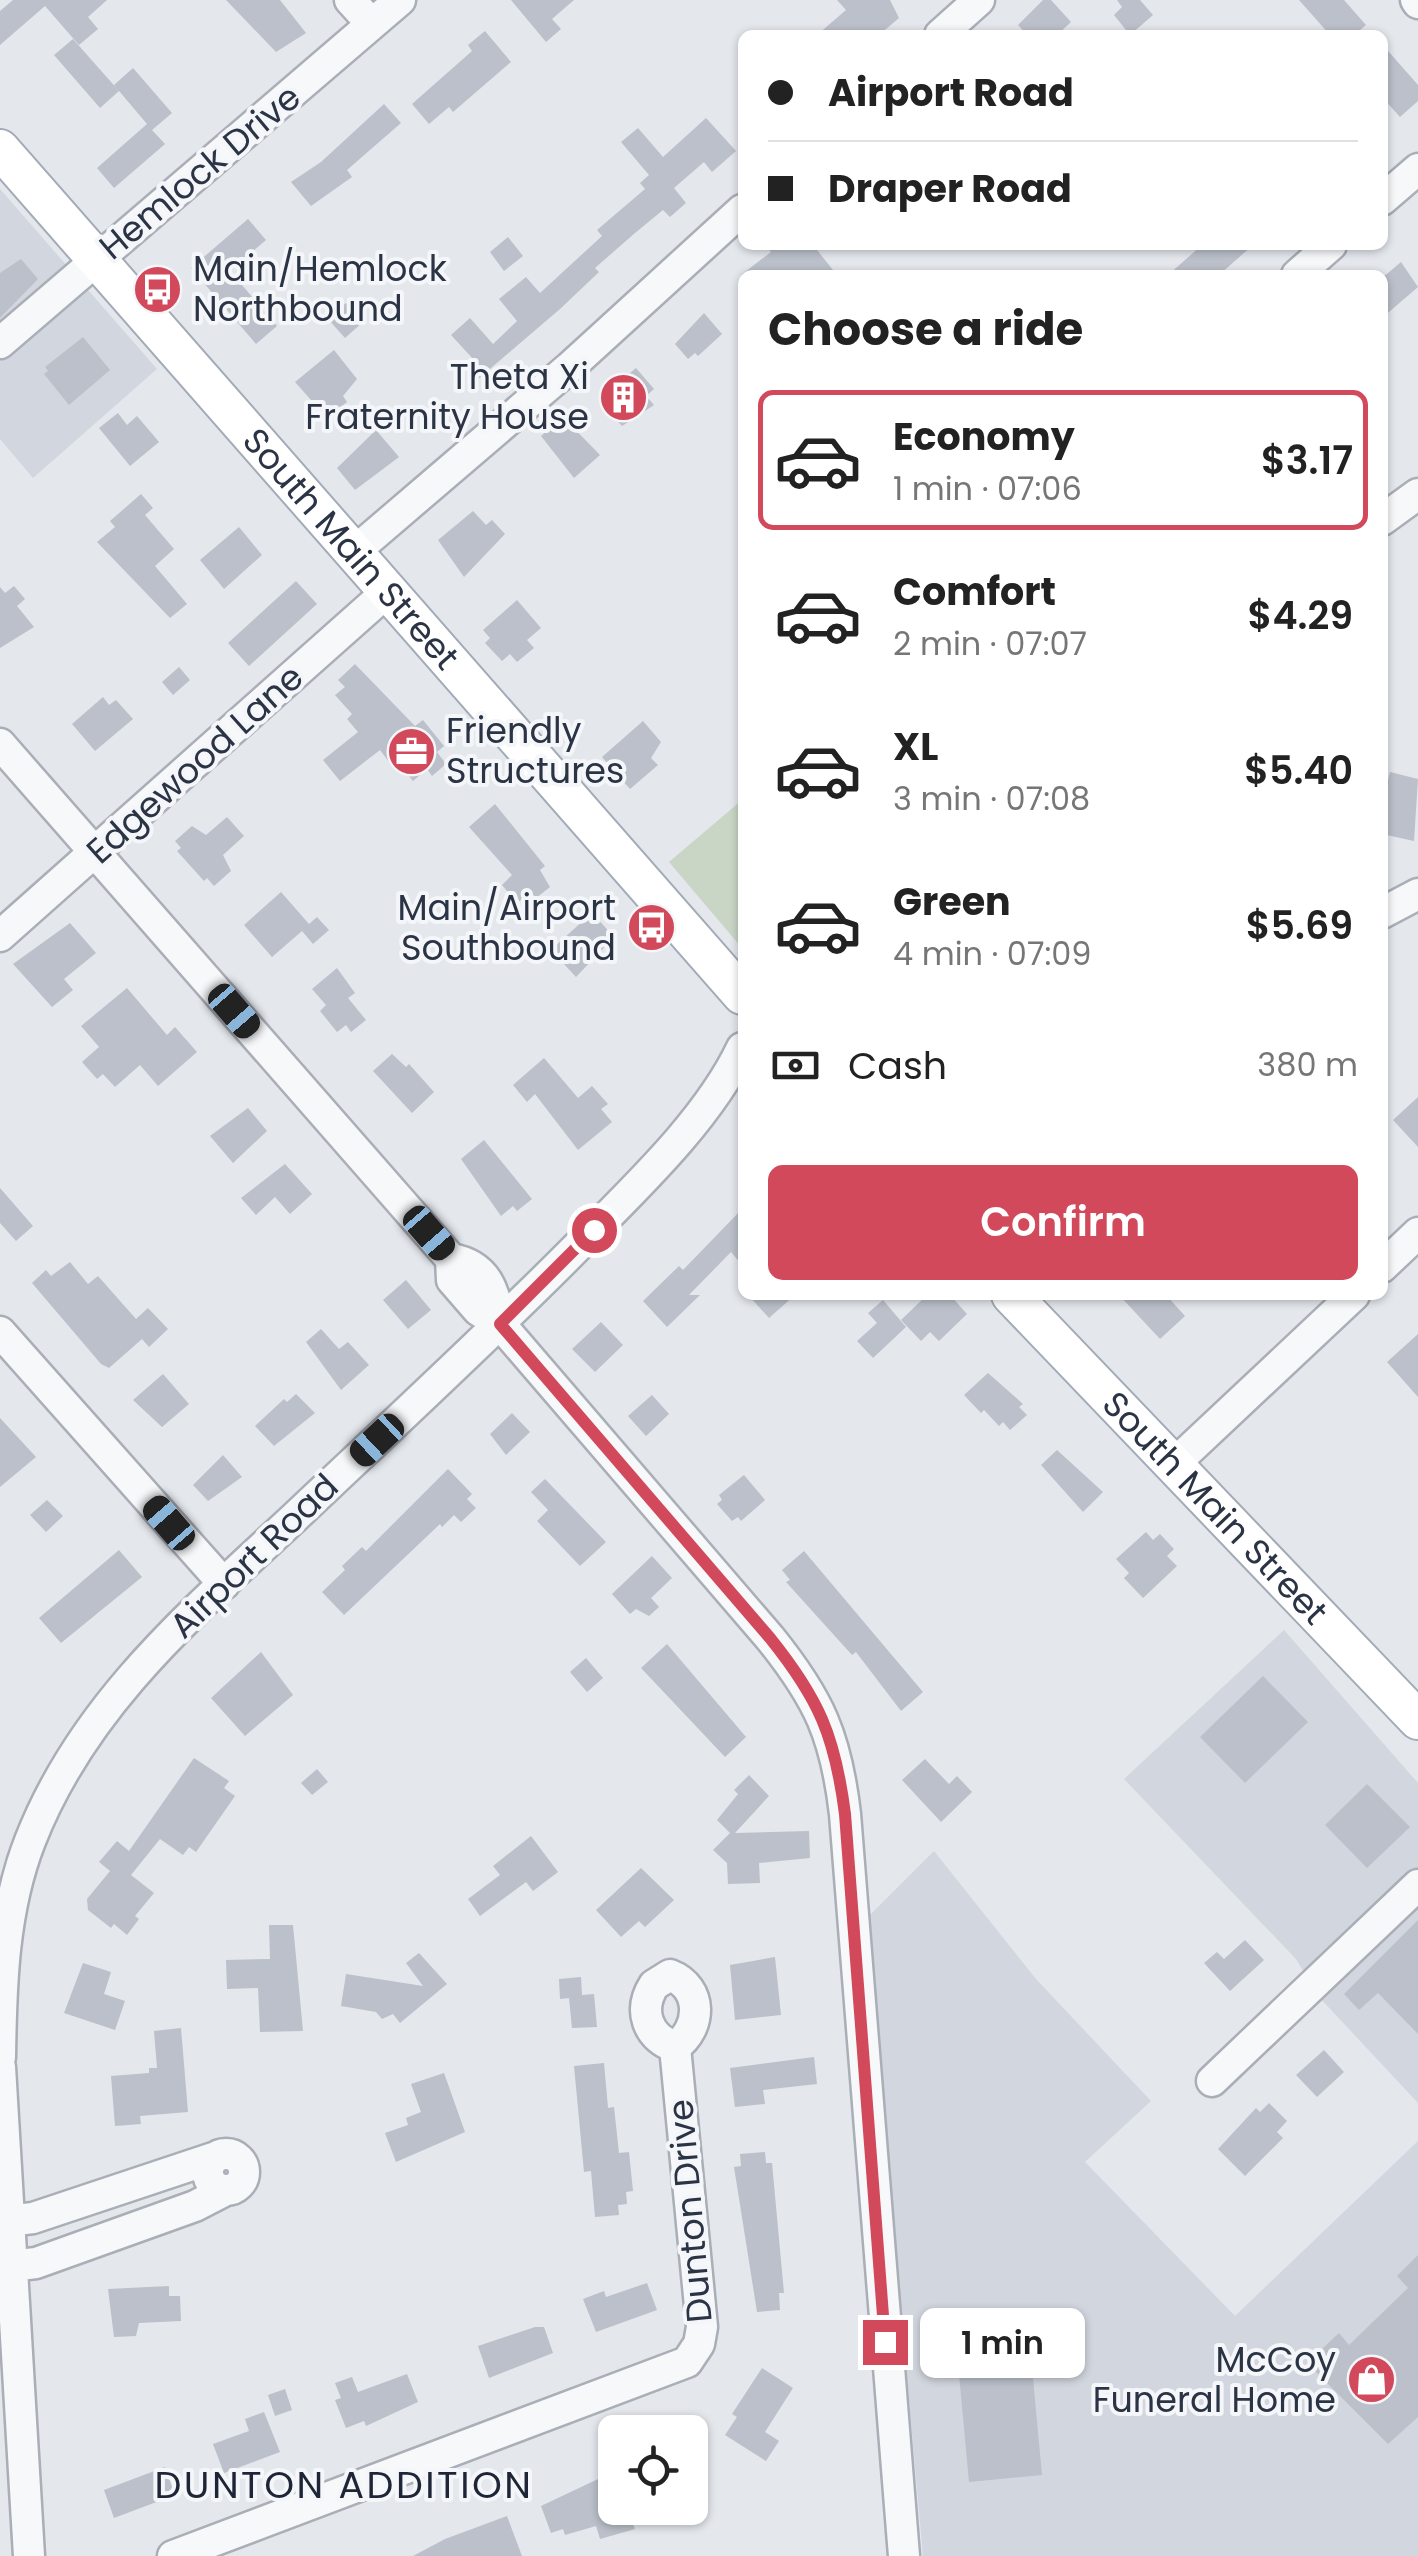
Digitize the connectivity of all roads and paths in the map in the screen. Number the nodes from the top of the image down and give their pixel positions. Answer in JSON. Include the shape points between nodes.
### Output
{"nodes":[{"id":1,"x":350,"y":0,"type":"edge"},
{"id":2,"x":400,"y":0,"type":"edge"},
{"id":3,"x":979,"y":0,"type":"edge"},
{"id":4,"x":372,"y":24,"type":"junction"},
{"id":5,"x":946,"y":30,"type":"edge"},
{"id":6,"x":0,"y":148,"type":"edge"},
{"id":7,"x":1418,"y":169,"type":"edge"},
{"id":8,"x":1388,"y":195,"type":"edge"},
{"id":9,"x":738,"y":214,"type":"edge"},
{"id":10,"x":1325,"y":250,"type":"edge"},
{"id":11,"x":98,"y":260,"type":"junction"},
{"id":12,"x":1303,"y":270,"type":"edge"},
{"id":13,"x":0,"y":343,"type":"edge"},
{"id":14,"x":1418,"y":494,"type":"edge"},
{"id":15,"x":1388,"y":516,"type":"edge"},
{"id":16,"x":354,"y":552,"type":"junction"},
{"id":17,"x":388,"y":592,"type":"junction"},
{"id":18,"x":0,"y":744,"type":"edge"},
{"id":19,"x":94,"y":853,"type":"junction"},
{"id":20,"x":1418,"y":894,"type":"edge"},
{"id":21,"x":1388,"y":910,"type":"edge"},
{"id":22,"x":0,"y":936,"type":"edge"},
{"id":23,"x":738,"y":990,"type":"edge"},
{"id":24,"x":738,"y":1053,"type":"edge"},
{"id":25,"x":1418,"y":1232,"type":"edge"},
{"id":26,"x":1388,"y":1261,"type":"edge"},
{"id":27,"x":1016,"y":1300,"type":"edge"},
{"id":28,"x":1349,"y":1300,"type":"edge"},
{"id":29,"x":500,"y":1324,"type":"junction"},
{"id":30,"x":0,"y":1332,"type":"edge"},
{"id":31,"x":1173,"y":1465,"type":"junction"},
{"id":32,"x":224,"y":1584,"type":"junction"},
{"id":33,"x":1418,"y":1720,"type":"edge"},
{"id":34,"x":1418,"y":1885,"type":"edge"},
{"id":35,"x":6,"y":1899,"type":"edge"},
{"id":36,"x":675,"y":2046,"type":"dead end"},
{"id":37,"x":0,"y":2057,"type":"edge"},
{"id":38,"x":0,"y":2067,"type":"edge"},
{"id":39,"x":1212,"y":2081,"type":"dead end"},
{"id":40,"x":3,"y":2180,"type":"edge"},
{"id":41,"x":8,"y":2221,"type":"junction"},
{"id":42,"x":11,"y":2266,"type":"junction"},
{"id":43,"x":29,"y":2556,"type":"edge"},
{"id":44,"x":172,"y":2556,"type":"edge"},
{"id":45,"x":904,"y":2556,"type":"edge"}],
"edges":[{"from":1,"to":4,"type":"street"},
{"from":2,"to":4,"type":"street","name":"Hemlock Drive"},
{"from":3,"to":5,"type":"street"},
{"from":4,"to":11,"type":"street","name":"Hemlock Drive"},
{"from":6,"to":11,"type":"main road","name":"South Main Street"},
{"from":7,"to":8,"type":"street"},
{"from":9,"to":16,"type":"street"},
{"from":10,"to":12,"type":"street"},
{"from":11,"to":13,"type":"street","name":"Hemlock Drive"},
{"from":11,"to":16,"type":"main road","name":"South Main Street"},
{"from":14,"to":15,"type":"street"},
{"from":16,"to":17,"type":"main road","name":"South Main Street"},
{"from":17,"to":19,"type":"street","name":"Edgewood Lane"},
{"from":17,"to":23,"type":"main road","name":"South Main Street"},
{"from":18,"to":19,"type":"street"},
{"from":19,"to":22,"type":"street","name":"Edgewood Lane"},
{"from":19,"to":29,"type":"street","via":[[452,1259],[471,1262],[495,1290]]},
{"from":20,"to":21,"type":"street"},
{"from":24,"to":29,"type":"street","name":"Airport Road","via":[[649,1174]]},
{"from":25,"to":26,"type":"street"},
{"from":27,"to":31,"type":"main road","name":"South Main Street"},
{"from":28,"to":31,"type":"street"},
{"from":29,"to":32,"type":"street","name":"Airport Road"},
{"from":29,"to":45,"type":"street","via":[[770,1638],[826,1719],[845,1814]]},
{"from":30,"to":32,"type":"street"},
{"from":31,"to":33,"type":"main road","name":"South Main Street"},
{"from":32,"to":35,"type":"street","name":"Airport Road","via":[[87,1730],[38,1820]]},
{"from":34,"to":39,"type":"street"},
{"from":35,"to":37,"type":"street","name":"Airport Road"},
{"from":36,"to":44,"type":"street","name":"Dunton Drive","via":[[702,2327],[687,2362]]},
{"from":38,"to":40,"type":"street"},
{"from":40,"to":41,"type":"street"},
{"from":41,"to":42,"type":"street"},
{"from":41,"to":42,"type":"street","via":[[214,2158],[233,2155],[243,2165],[238,2185],[195,2206]]},
{"from":42,"to":43,"type":"street"}]}
